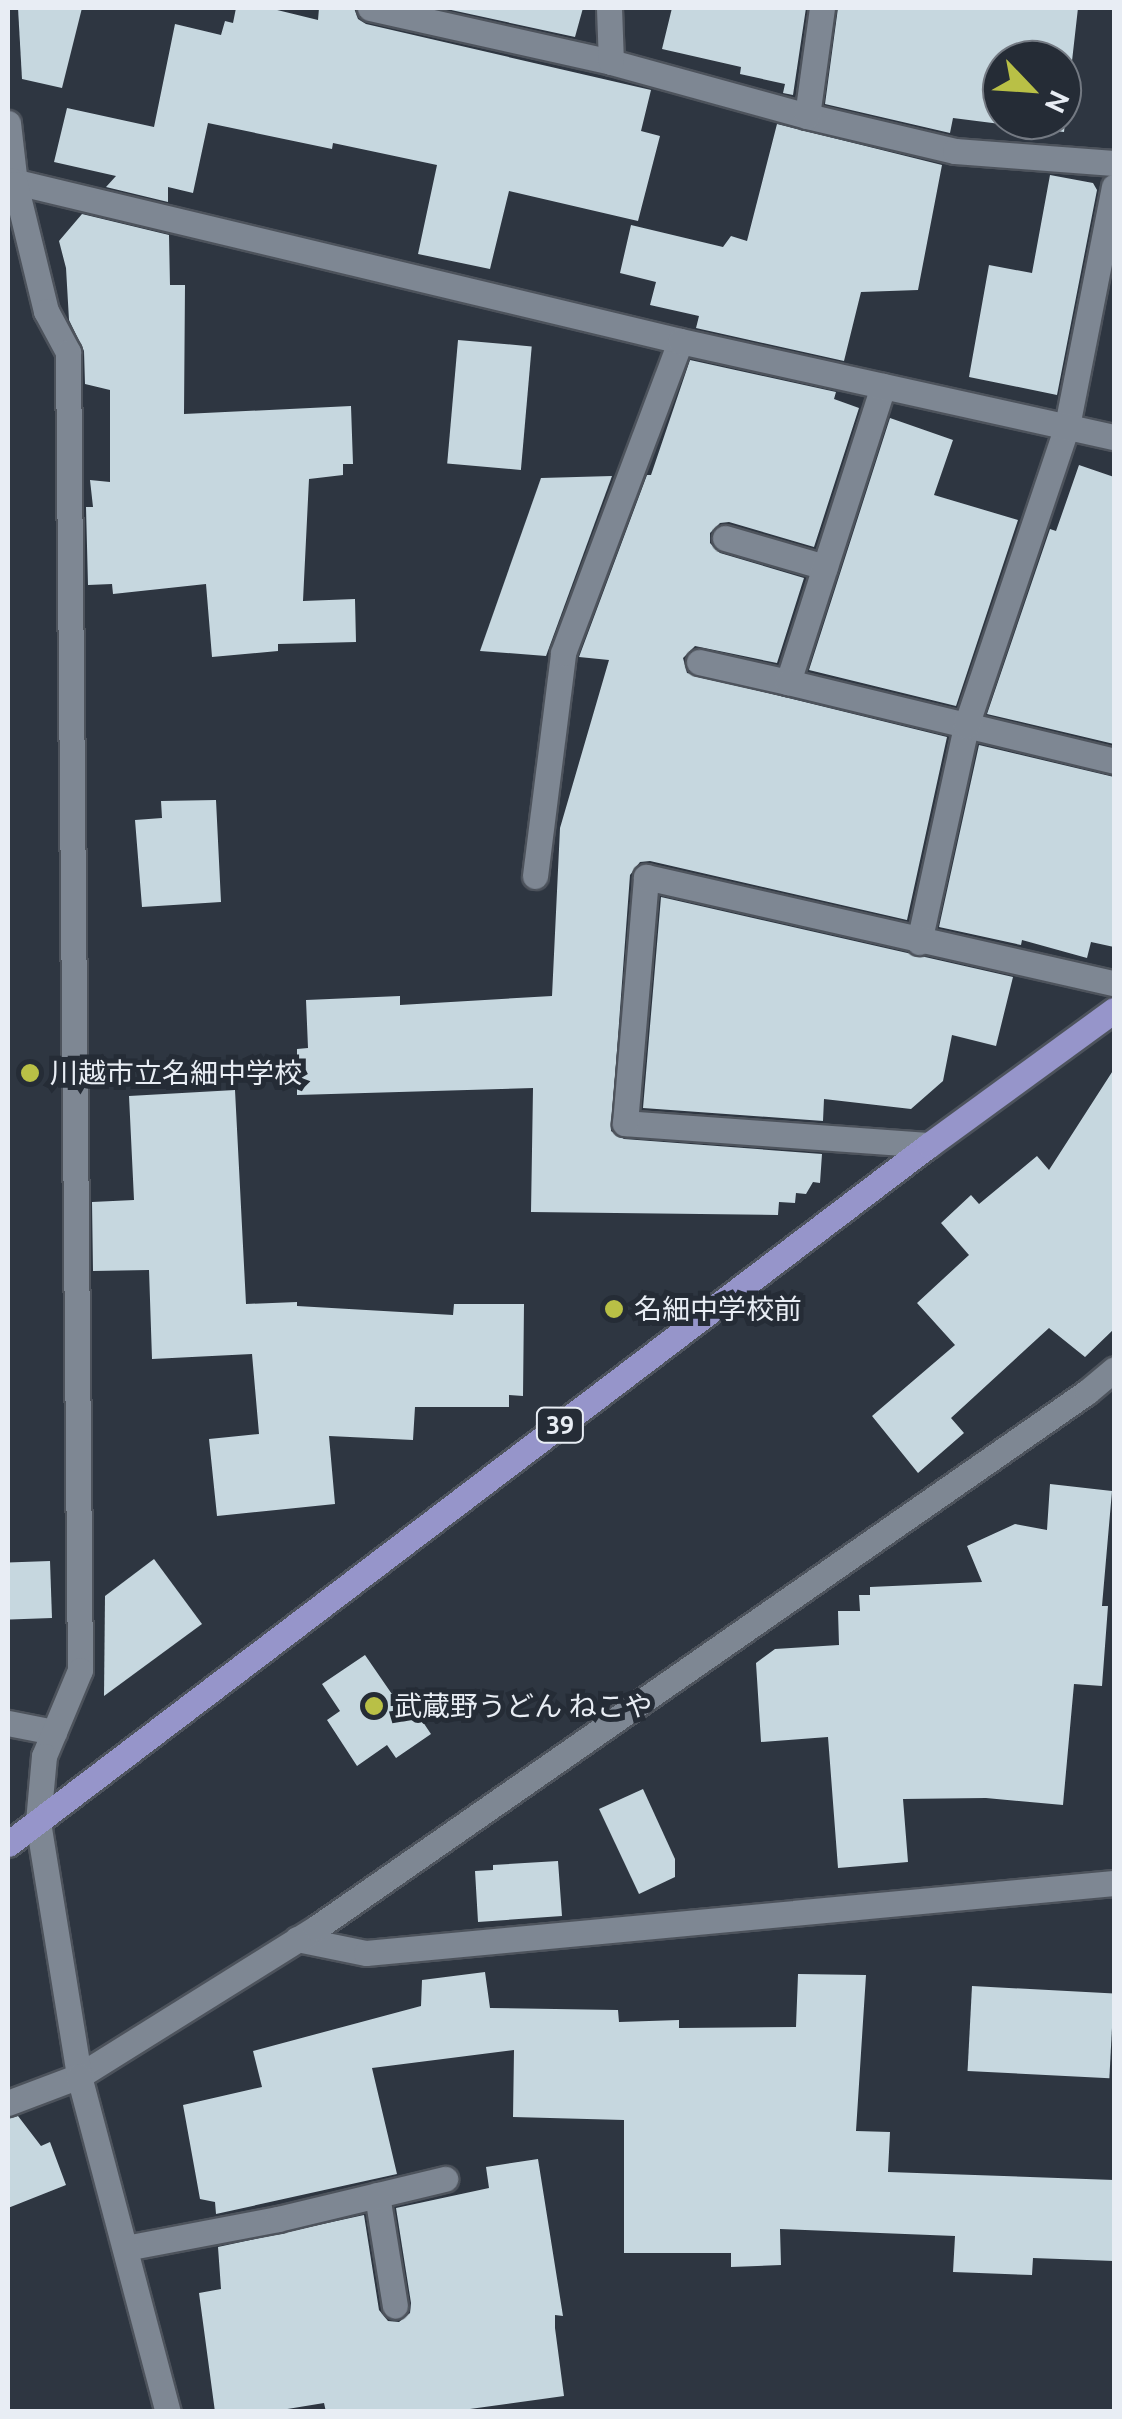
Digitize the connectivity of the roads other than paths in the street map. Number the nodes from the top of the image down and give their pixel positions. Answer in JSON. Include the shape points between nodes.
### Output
{"nodes":[{"id":1,"x":370,"y":8,"type":"edge"},
{"id":2,"x":609,"y":8,"type":"edge"},
{"id":3,"x":822,"y":8,"type":"edge"},
{"id":4,"x":611,"y":62,"type":"junction"},
{"id":5,"x":807,"y":116,"type":"junction"},
{"id":6,"x":8,"y":123,"type":"edge"},
{"id":7,"x":1114,"y":163,"type":"edge"},
{"id":8,"x":11,"y":182,"type":"edge"},
{"id":9,"x":1114,"y":187,"type":"edge"},
{"id":10,"x":680,"y":341,"type":"junction"},
{"id":11,"x":883,"y":386,"type":"junction"},
{"id":12,"x":1067,"y":426,"type":"junction"},
{"id":13,"x":1114,"y":437,"type":"edge"},
{"id":14,"x":726,"y":538,"type":"dead end"},
{"id":15,"x":826,"y":567,"type":"junction"},
{"id":16,"x":699,"y":662,"type":"dead end"},
{"id":17,"x":788,"y":682,"type":"junction"},
{"id":18,"x":966,"y":726,"type":"junction"},
{"id":19,"x":1114,"y":761,"type":"edge"},
{"id":20,"x":535,"y":876,"type":"dead end"},
{"id":21,"x":919,"y":942,"type":"junction"},
{"id":22,"x":1114,"y":983,"type":"edge"},
{"id":23,"x":1114,"y":1010,"type":"edge"},
{"id":24,"x":928,"y":1145,"type":"junction"},
{"id":25,"x":1114,"y":1368,"type":"edge"},
{"id":26,"x":8,"y":1723,"type":"edge"},
{"id":27,"x":54,"y":1732,"type":"junction"},
{"id":28,"x":38,"y":1822,"type":"junction"},
{"id":29,"x":8,"y":1844,"type":"edge"},
{"id":30,"x":1114,"y":1883,"type":"edge"},
{"id":31,"x":297,"y":1939,"type":"junction"},
{"id":32,"x":79,"y":2076,"type":"junction"},
{"id":33,"x":8,"y":2103,"type":"edge"},
{"id":34,"x":444,"y":2179,"type":"dead end"},
{"id":35,"x":376,"y":2195,"type":"junction"},
{"id":36,"x":126,"y":2248,"type":"junction"},
{"id":37,"x":395,"y":2306,"type":"dead end"},
{"id":38,"x":168,"y":2412,"type":"edge"}],
"edges":[{"from":1,"to":4,"type":"street"},
{"from":2,"to":4,"type":"street"},
{"from":3,"to":5,"type":"street"},
{"from":4,"to":5,"type":"street"},
{"from":5,"to":7,"type":"street","via":[[955,151]]},
{"from":6,"to":8,"type":"street"},
{"from":8,"to":10,"type":"street"},
{"from":8,"to":27,"type":"street","via":[[46,310],[68,352],[80,1670]]},
{"from":9,"to":12,"type":"street"},
{"from":10,"to":11,"type":"street"},
{"from":10,"to":20,"type":"street","via":[[564,653]]},
{"from":11,"to":12,"type":"street"},
{"from":11,"to":15,"type":"street"},
{"from":12,"to":13,"type":"street"},
{"from":12,"to":18,"type":"street"},
{"from":14,"to":15,"type":"street"},
{"from":15,"to":17,"type":"street"},
{"from":16,"to":17,"type":"street"},
{"from":17,"to":18,"type":"street"},
{"from":18,"to":19,"type":"street"},
{"from":18,"to":21,"type":"street"},
{"from":21,"to":22,"type":"street"},
{"from":21,"to":24,"type":"street","via":[[646,877],[625,1122]]},
{"from":23,"to":24,"type":"main road","number":"39"},
{"from":24,"to":28,"type":"main road","number":"39"},
{"from":25,"to":31,"type":"street"},
{"from":26,"to":27,"type":"street"},
{"from":27,"to":28,"type":"street","via":[[44,1756]]},
{"from":28,"to":29,"type":"main road","number":"39"},
{"from":28,"to":32,"type":"street"},
{"from":30,"to":31,"type":"street","via":[[366,1953]]},
{"from":31,"to":32,"type":"street"},
{"from":32,"to":33,"type":"street"},
{"from":32,"to":36,"type":"street"},
{"from":34,"to":35,"type":"street"},
{"from":35,"to":36,"type":"street"},
{"from":35,"to":37,"type":"street"},
{"from":36,"to":38,"type":"street"}]}
